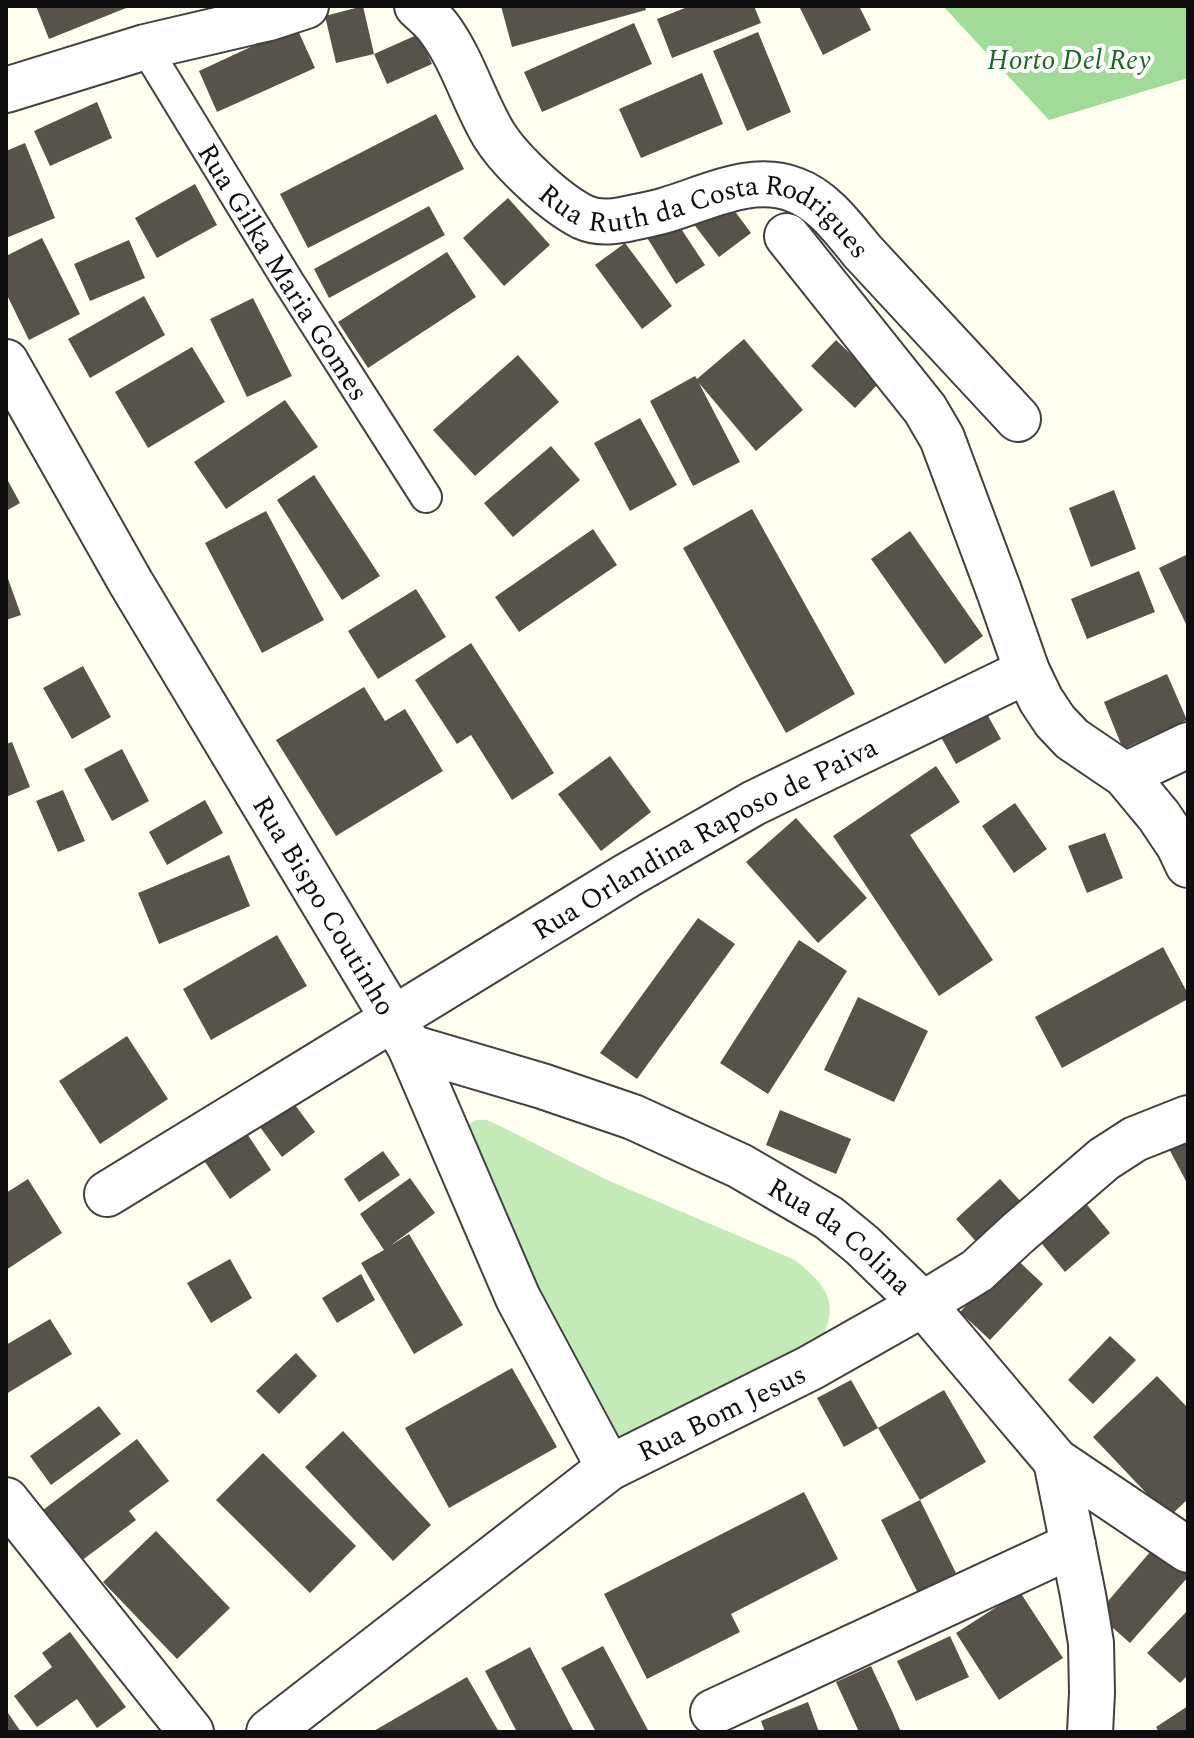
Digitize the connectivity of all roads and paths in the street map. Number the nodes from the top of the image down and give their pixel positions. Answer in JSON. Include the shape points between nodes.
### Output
{"nodes":[{"id":1,"x":306,"y":6,"type":"edge"},
{"id":2,"x":417,"y":6,"type":"edge"},
{"id":3,"x":145,"y":47,"type":"junction"},
{"id":4,"x":6,"y":90,"type":"edge"},
{"id":5,"x":787,"y":236,"type":"dead end"},
{"id":6,"x":6,"y":362,"type":"edge"},
{"id":7,"x":1018,"y":419,"type":"dead end"},
{"id":8,"x":426,"y":497,"type":"dead end"},
{"id":9,"x":1027,"y":671,"type":"junction"},
{"id":10,"x":1188,"y":745,"type":"edge"},
{"id":11,"x":1125,"y":775,"type":"junction"},
{"id":12,"x":1188,"y":865,"type":"edge"},
{"id":13,"x":401,"y":1034,"type":"junction"},
{"id":14,"x":1188,"y":1118,"type":"edge"},
{"id":15,"x":107,"y":1194,"type":"dead end"},
{"id":16,"x":923,"y":1304,"type":"junction"},
{"id":17,"x":1056,"y":1461,"type":"junction"},
{"id":18,"x":609,"y":1468,"type":"junction"},
{"id":19,"x":6,"y":1500,"type":"edge"},
{"id":20,"x":1073,"y":1545,"type":"junction"},
{"id":21,"x":1188,"y":1550,"type":"edge"},
{"id":22,"x":713,"y":1712,"type":"dead end"},
{"id":23,"x":191,"y":1732,"type":"edge"},
{"id":24,"x":269,"y":1732,"type":"edge"},
{"id":25,"x":1090,"y":1732,"type":"edge"}],
"edges":[{"from":1,"to":3,"type":"street"},
{"from":2,"to":7,"type":"street","name":"Rua Ruth da Costa Rodrigues","via":[[439,27],[495,137],[524,171],[578,215],[613,222],[734,188],[767,184],[795,189],[839,223]]},
{"from":3,"to":4,"type":"street"},
{"from":3,"to":8,"type":"lane","name":"Rua Gilka Maria Gomes"},
{"from":5,"to":9,"type":"street","name":"Rua Ruth da Costa Rodrigues","via":[[925,409],[942,438]]},
{"from":6,"to":13,"type":"street","name":"Rua Bispo Coutinho","via":[[131,583]]},
{"from":9,"to":11,"type":"street","name":"Rua Ruth da Costa Rodrigues","via":[[1055,721]]},
{"from":9,"to":13,"type":"street","name":"Rua Orlandina Raposo de Paiva","via":[[754,803],[628,875]]},
{"from":10,"to":11,"type":"street"},
{"from":11,"to":12,"type":"street","name":"Rua Ruth da Costa Rodrigues","via":[[1159,816]]},
{"from":13,"to":15,"type":"street","name":"Rua Orlandina Raposo de Paiva"},
{"from":13,"to":16,"type":"street","name":"Rua da Colina","via":[[633,1117],[740,1166],[829,1218]]},
{"from":13,"to":18,"type":"street","name":"Rua Bispo Coutinho","via":[[518,1298]]},
{"from":14,"to":16,"type":"street","name":"Rua Bom Jesus","via":[[1135,1139],[1104,1159],[977,1271]]},
{"from":16,"to":17,"type":"street","name":"Rua da Colina"},
{"from":16,"to":18,"type":"street","name":"Rua Bom Jesus","via":[[810,1368]]},
{"from":17,"to":20,"type":"street"},
{"from":17,"to":21,"type":"street","name":"Rua da Colina"},
{"from":18,"to":24,"type":"street","name":"Rua Bom Jesus"},
{"from":19,"to":23,"type":"street"},
{"from":20,"to":22,"type":"street"},
{"from":20,"to":25,"type":"street","via":[[1091,1643]]}]}
